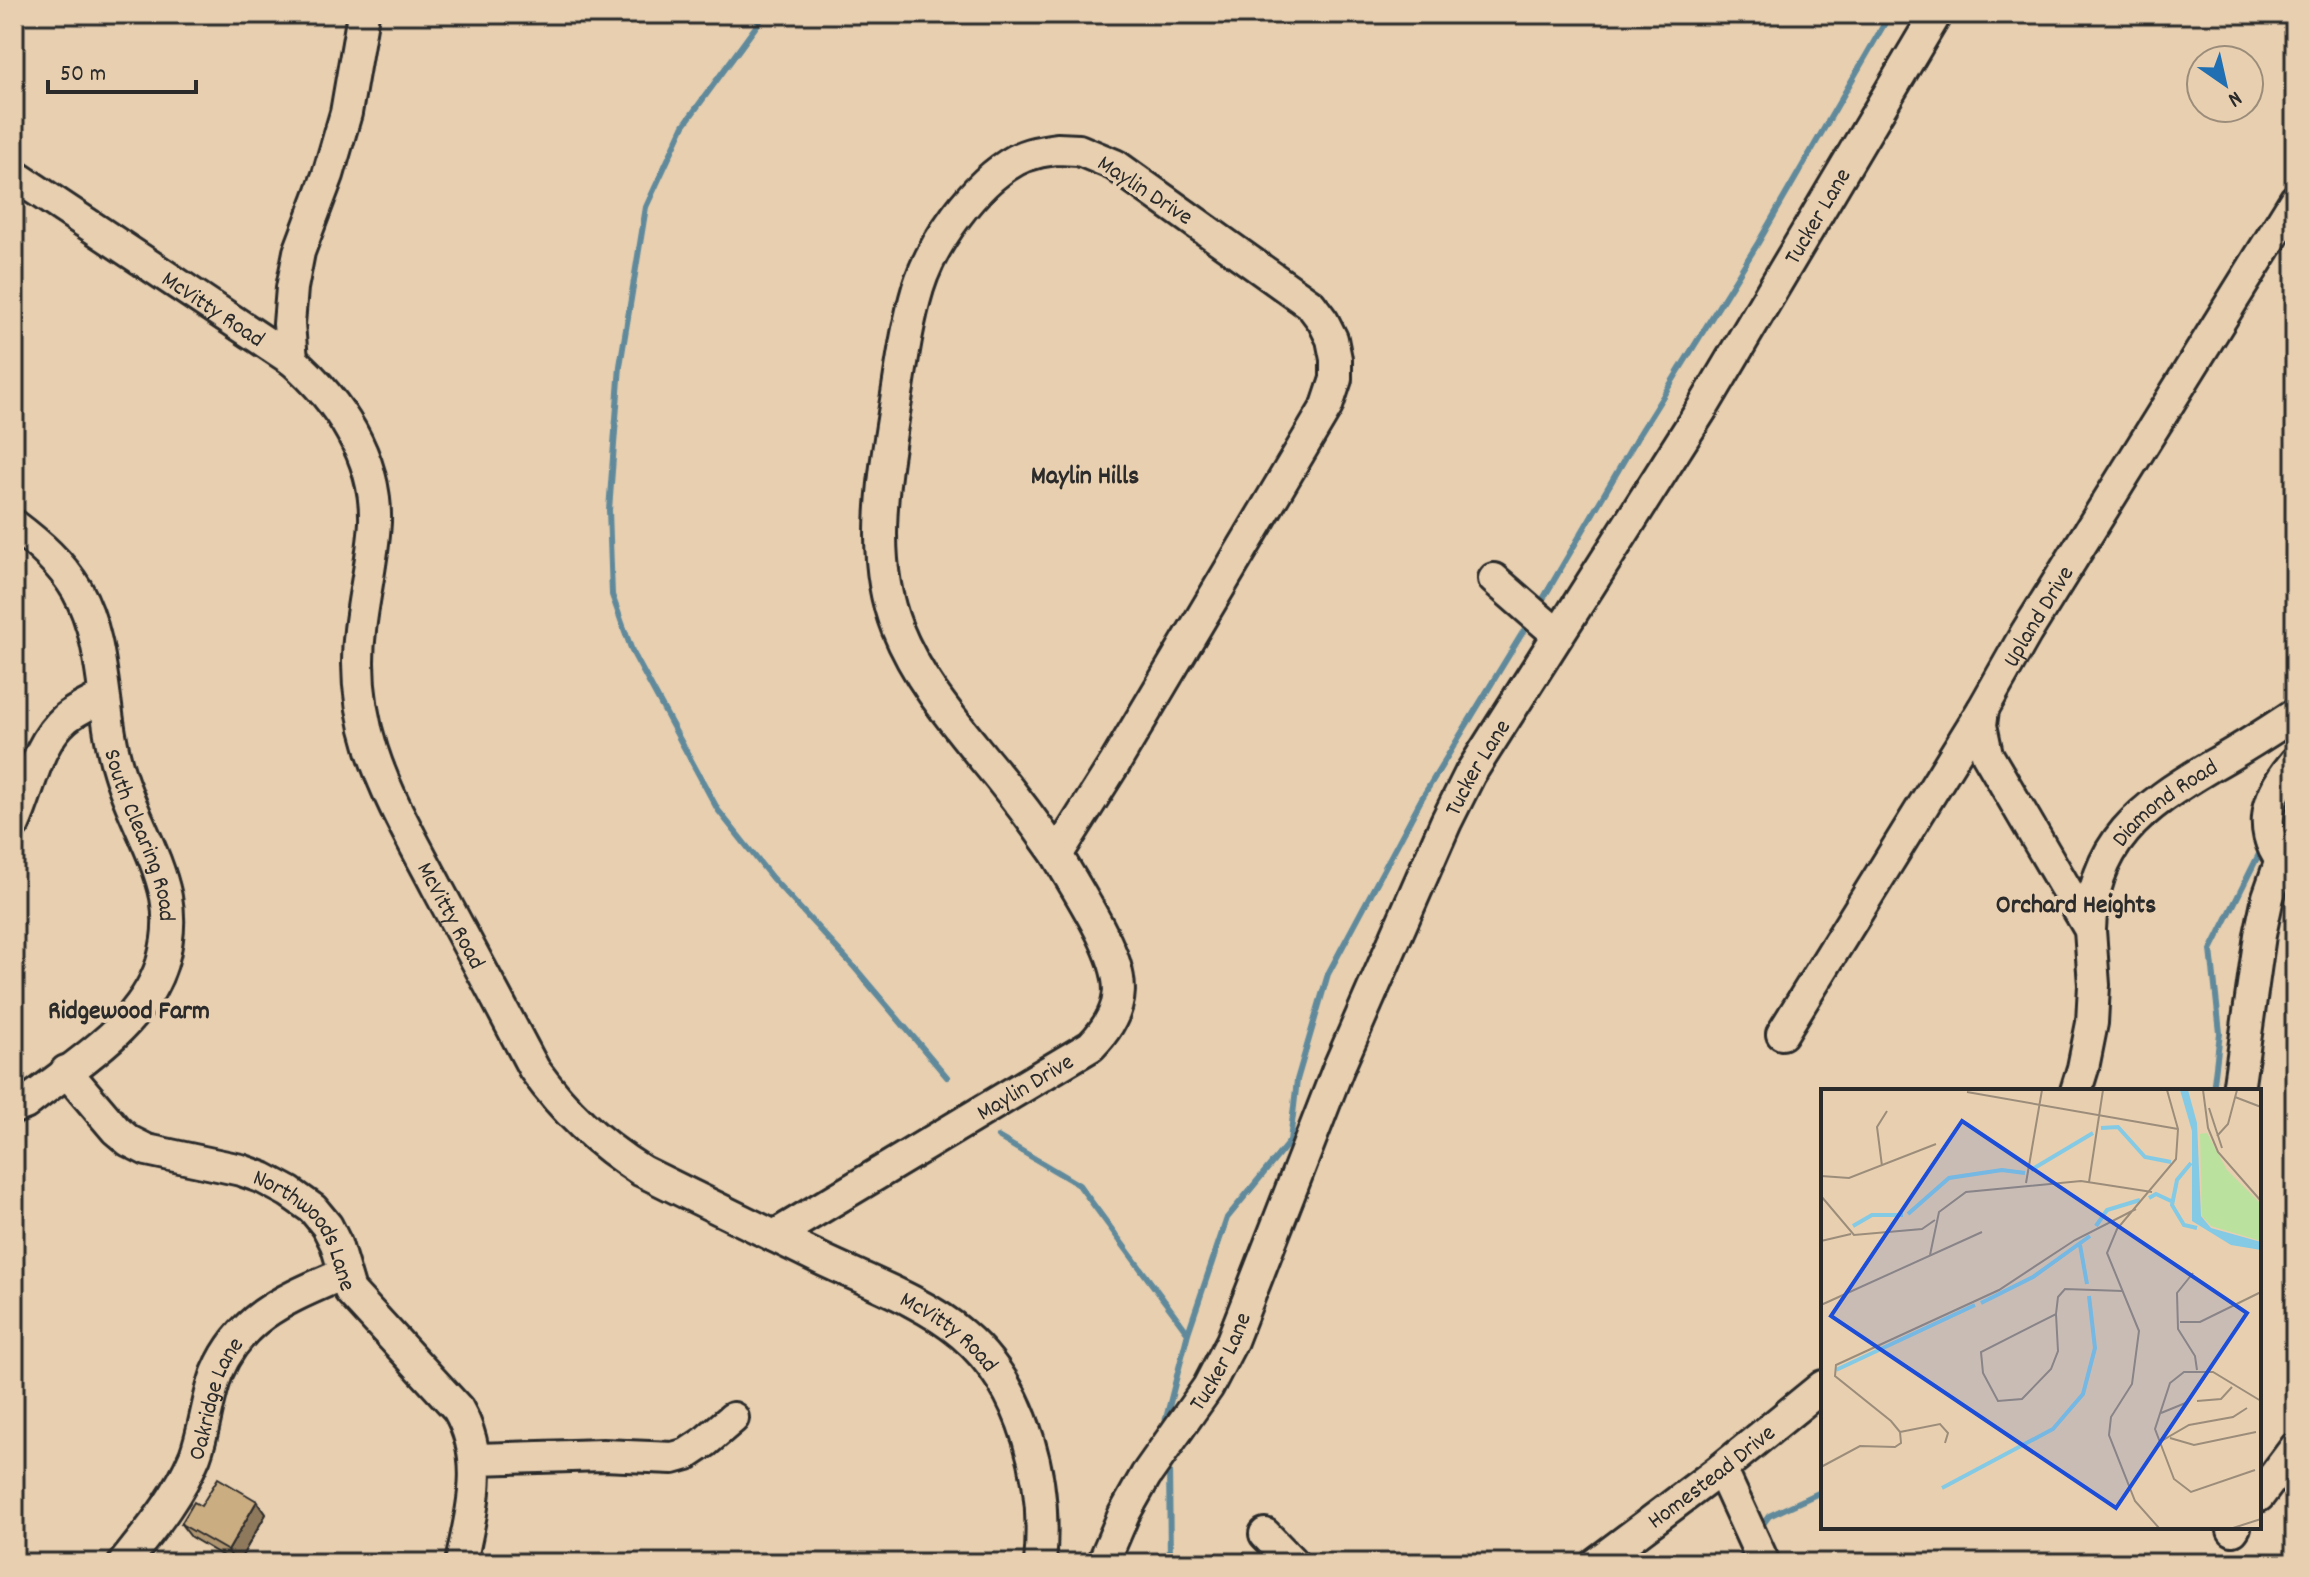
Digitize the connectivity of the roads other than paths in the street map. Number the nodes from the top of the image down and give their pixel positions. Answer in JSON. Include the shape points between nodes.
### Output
{"nodes":[{"id":1,"x":363,"y":14,"type":"edge"},
{"id":2,"x":1936,"y":14,"type":"edge"},
{"id":3,"x":14,"y":175,"type":"edge"},
{"id":4,"x":2295,"y":200,"type":"edge"},
{"id":5,"x":292,"y":360,"type":"junction"},
{"id":6,"x":14,"y":525,"type":"edge"},
{"id":7,"x":1494,"y":579,"type":"dead end"},
{"id":8,"x":1557,"y":634,"type":"junction"},
{"id":9,"x":104,"y":696,"type":"junction"},
{"id":10,"x":1983,"y":709,"type":"junction"},
{"id":11,"x":2295,"y":714,"type":"edge"},
{"id":12,"x":2295,"y":762,"type":"edge"},
{"id":13,"x":14,"y":824,"type":"edge"},
{"id":14,"x":1057,"y":855,"type":"junction"},
{"id":15,"x":2288,"y":868,"type":"edge"},
{"id":16,"x":2090,"y":930,"type":"junction"},
{"id":17,"x":1782,"y":1034,"type":"dead end"},
{"id":18,"x":66,"y":1071,"type":"junction"},
{"id":19,"x":2077,"y":1089,"type":"edge"},
{"id":20,"x":2238,"y":1089,"type":"edge"},
{"id":21,"x":14,"y":1108,"type":"edge"},
{"id":22,"x":774,"y":1236,"type":"junction"},
{"id":23,"x":343,"y":1274,"type":"junction"},
{"id":24,"x":1821,"y":1388,"type":"edge"},
{"id":25,"x":733,"y":1418,"type":"dead end"},
{"id":26,"x":2295,"y":1448,"type":"edge"},
{"id":27,"x":476,"y":1459,"type":"junction"},
{"id":28,"x":1721,"y":1469,"type":"junction"},
{"id":29,"x":2261,"y":1493,"type":"edge"},
{"id":30,"x":1265,"y":1534,"type":"dead end"},
{"id":31,"x":124,"y":1563,"type":"edge"},
{"id":32,"x":461,"y":1563,"type":"edge"},
{"id":33,"x":1040,"y":1563,"type":"edge"},
{"id":34,"x":1103,"y":1563,"type":"edge"},
{"id":35,"x":1293,"y":1563,"type":"edge"},
{"id":36,"x":1596,"y":1563,"type":"edge"},
{"id":37,"x":1764,"y":1563,"type":"edge"}],
"edges":[{"from":1,"to":5,"type":"street","via":[[346,113],[299,252],[289,324]]},
{"from":2,"to":8,"type":"street","name":"Tucker Lane","via":[[1703,407]]},
{"from":3,"to":5,"type":"street","name":"McVitty Road"},
{"from":4,"to":10,"type":"street","name":"Upland Drive"},
{"from":5,"to":22,"type":"street","name":"McVitty Road","via":[[323,390],[350,429],[371,488],[375,519],[358,661],[373,753],[534,1069],[573,1118],[610,1151]]},
{"from":6,"to":9,"type":"street","name":"South Clearing Road","via":[[40,545],[77,590],[97,644]]},
{"from":7,"to":8,"type":"street"},
{"from":8,"to":34,"type":"street","name":"Tucker Lane","via":[[1446,822],[1338,1069],[1232,1341],[1208,1387],[1146,1475]]},
{"from":9,"to":13,"type":"street","via":[[67,717],[50,736]]},
{"from":9,"to":18,"type":"street","name":"South Clearing Road","via":[[118,770],[167,900],[166,945],[149,992],[134,1014]]},
{"from":10,"to":16,"type":"street","via":[[1987,754]]},
{"from":10,"to":17,"type":"street","name":"Upland Drive"},
{"from":11,"to":16,"type":"street","name":"Diamond Road","via":[[2158,800],[2127,827],[2093,890]]},
{"from":12,"to":15,"type":"street","via":[[2268,806],[2270,837]]},
{"from":14,"to":14,"type":"street","name":"Maylin Drive","via":[[1327,406],[1336,379],[1332,339],[1311,305],[1115,165],[1079,150],[1057,149],[1003,168],[951,223],[933,252],[909,321],[881,527],[886,589],[910,658]]},
{"from":14,"to":22,"type":"street","name":"Maylin Drive","via":[[1115,960],[1119,996],[1106,1030],[1091,1046]]},
{"from":15,"to":20,"type":"street","via":[[2268,897]]},
{"from":16,"to":19,"type":"street","via":[[2092,1023]]},
{"from":18,"to":21,"type":"street","name":"South Clearing Road"},
{"from":18,"to":23,"type":"street","name":"Northwoods Lane","via":[[129,1141],[263,1178],[313,1209],[336,1244]]},
{"from":22,"to":33,"type":"street","name":"McVitty Road","via":[[938,1317],[987,1359],[1025,1432],[1040,1515]]},
{"from":23,"to":27,"type":"street","name":"Northwoods Lane","via":[[363,1308],[458,1409]]},
{"from":23,"to":31,"type":"street","name":"Oakridge Lane","via":[[265,1311],[230,1350],[180,1487]]},
{"from":24,"to":28,"type":"street","name":"Homestead Drive"},
{"from":25,"to":27,"type":"street","via":[[696,1448],[673,1458]]},
{"from":26,"to":29,"type":"street"},
{"from":27,"to":32,"type":"street","name":"Northwoods Lane"},
{"from":28,"to":36,"type":"street","name":"Homestead Drive"},
{"from":28,"to":37,"type":"street"},
{"from":30,"to":35,"type":"street"}]}
